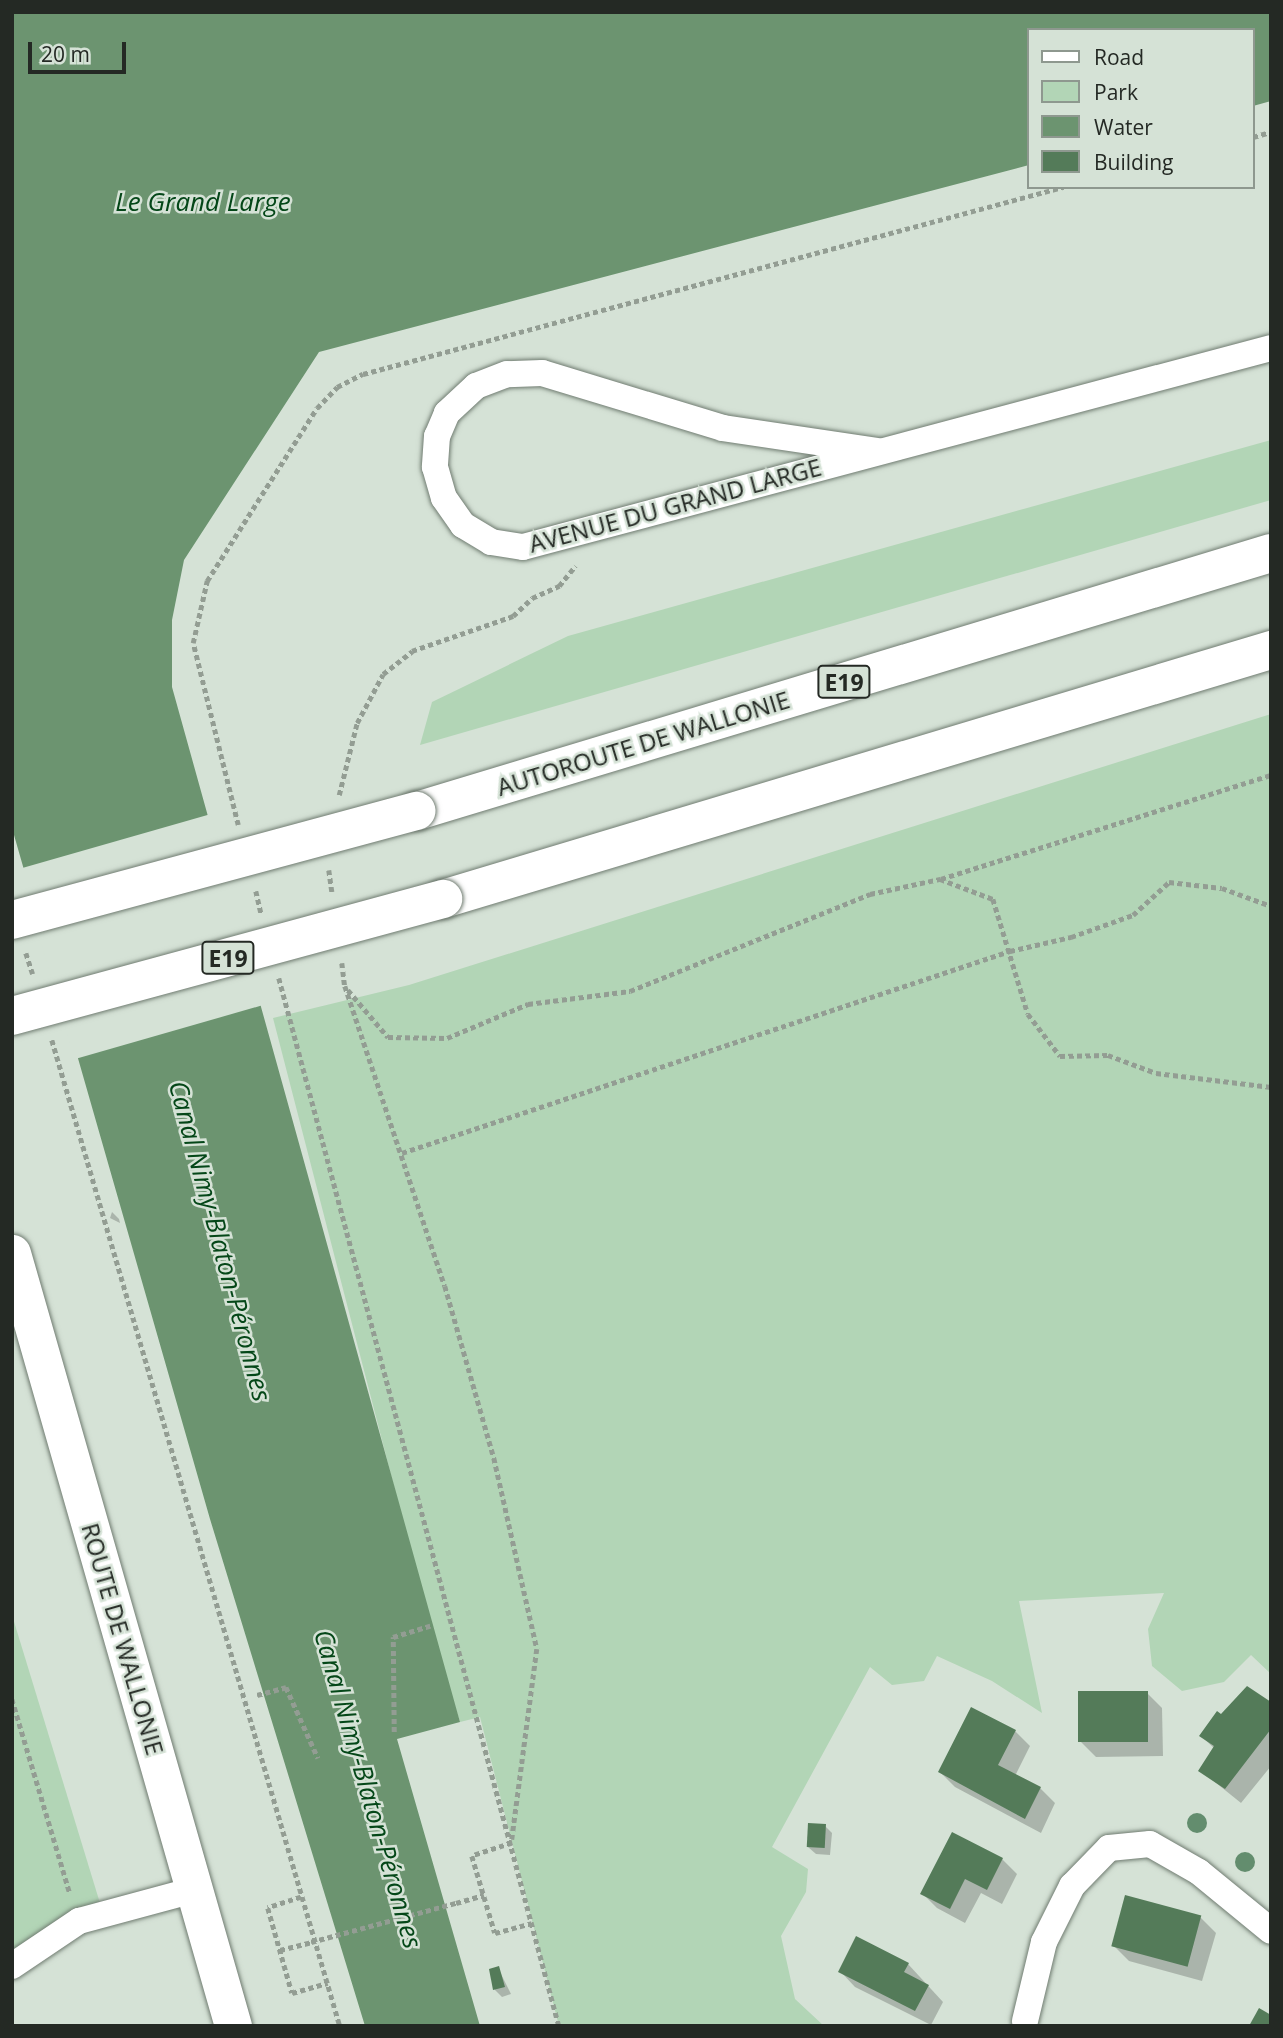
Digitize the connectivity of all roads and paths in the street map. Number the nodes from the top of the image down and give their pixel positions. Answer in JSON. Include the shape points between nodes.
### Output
{"nodes":[{"id":1,"x":1271,"y":348,"type":"edge"},
{"id":2,"x":877,"y":451,"type":"junction"},
{"id":3,"x":605,"y":527,"type":"junction"},
{"id":4,"x":1271,"y":554,"type":"edge"},
{"id":5,"x":1271,"y":650,"type":"edge"},
{"id":6,"x":219,"y":756,"type":"dead end"},
{"id":7,"x":1271,"y":775,"type":"edge"},
{"id":8,"x":337,"y":809,"type":"dead end"},
{"id":9,"x":241,"y":836,"type":"dead end"},
{"id":10,"x":330,"y":858,"type":"dead end"},
{"id":11,"x":940,"y":879,"type":"junction"},
{"id":12,"x":255,"y":889,"type":"dead end"},
{"id":13,"x":332,"y":896,"type":"dead end"},
{"id":14,"x":1271,"y":906,"type":"edge"},
{"id":15,"x":262,"y":916,"type":"dead end"},
{"id":16,"x":18,"y":932,"type":"edge"},
{"id":17,"x":1010,"y":951,"type":"junction"},
{"id":18,"x":342,"y":960,"type":"dead end"},
{"id":19,"x":277,"y":969,"type":"dead end"},
{"id":20,"x":36,"y":985,"type":"dead end"},
{"id":21,"x":345,"y":986,"type":"junction"},
{"id":22,"x":30,"y":1021,"type":"edge"},
{"id":23,"x":1271,"y":1087,"type":"edge"},
{"id":24,"x":402,"y":1153,"type":"junction"},
{"id":25,"x":12,"y":1253,"type":"edge"},
{"id":26,"x":430,"y":1626,"type":"dead end"},
{"id":27,"x":257,"y":1695,"type":"dead end"},
{"id":28,"x":12,"y":1699,"type":"edge"},
{"id":29,"x":394,"y":1731,"type":"dead end"},
{"id":30,"x":318,"y":1758,"type":"dead end"},
{"id":31,"x":512,"y":1843,"type":"junction"},
{"id":32,"x":194,"y":1890,"type":"junction"},
{"id":33,"x":484,"y":1895,"type":"junction"},
{"id":34,"x":301,"y":1897,"type":"junction"},
{"id":35,"x":79,"y":1921,"type":"junction"},
{"id":36,"x":532,"y":1923,"type":"junction"},
{"id":37,"x":1271,"y":1931,"type":"edge"},
{"id":38,"x":280,"y":1950,"type":"junction"},
{"id":39,"x":12,"y":1966,"type":"edge"},
{"id":40,"x":328,"y":1983,"type":"junction"},
{"id":41,"x":1024,"y":2021,"type":"dead end"},
{"id":42,"x":233,"y":2026,"type":"edge"},
{"id":43,"x":340,"y":2026,"type":"edge"},
{"id":44,"x":559,"y":2026,"type":"edge"}],
"edges":[{"from":1,"to":2,"type":"street","name":"AVENUE DU GRAND LARGE"},
{"from":2,"to":3,"type":"street","name":"AVENUE DU GRAND LARGE"},
{"from":2,"to":3,"type":"street","name":"AVENUE DU GRAND LARGE","via":[[723,428],[542,373],[507,374],[476,386],[447,414],[437,436],[435,467],[444,498],[463,524],[491,542],[523,547]]},
{"from":3,"to":8,"type":"path","via":[[559,586],[532,598],[513,616],[412,651],[383,674],[357,723]]},
{"from":4,"to":16,"type":"highway","name":"AUTOROUTE DE WALLONIE","number":"E19","bridge":true},
{"from":5,"to":22,"type":"highway","number":"E19","bridge":true},
{"from":6,"to":9,"type":"path"},
{"from":7,"to":11,"type":"path"},
{"from":10,"to":13,"type":"path"},
{"from":11,"to":17,"type":"path","via":[[993,898]]},
{"from":11,"to":21,"type":"path","via":[[870,894],[631,991],[528,1004],[447,1038],[388,1037]]},
{"from":12,"to":15,"type":"path"},
{"from":14,"to":17,"type":"path","via":[[1222,888],[1169,882],[1133,915],[1071,937]]},
{"from":16,"to":20,"type":"path"},
{"from":17,"to":23,"type":"path","via":[[1028,1014],[1060,1056],[1108,1055],[1156,1073]]},
{"from":17,"to":24,"type":"path"},
{"from":18,"to":21,"type":"path"},
{"from":19,"to":31,"type":"path"},
{"from":21,"to":24,"type":"path"},
{"from":22,"to":34,"type":"path"},
{"from":24,"to":31,"type":"path","via":[[494,1458],[537,1649]]},
{"from":25,"to":32,"type":"main road","name":"ROUTE DE WALLONIE"},
{"from":26,"to":29,"type":"path","via":[[393,1637]]},
{"from":27,"to":30,"type":"path","via":[[286,1687]]},
{"from":28,"to":35,"type":"path"},
{"from":31,"to":33,"type":"path","via":[[472,1856]]},
{"from":31,"to":36,"type":"path"},
{"from":32,"to":35,"type":"street"},
{"from":32,"to":42,"type":"main road","name":"ROUTE DE WALLONIE"},
{"from":33,"to":36,"type":"path","via":[[495,1933]]},
{"from":33,"to":38,"type":"path","bridge":true},
{"from":34,"to":38,"type":"path","via":[[268,1908]]},
{"from":34,"to":40,"type":"path"},
{"from":35,"to":39,"type":"street"},
{"from":36,"to":44,"type":"path"},
{"from":37,"to":41,"type":"street","via":[[1199,1872],[1150,1844],[1109,1849],[1072,1885],[1044,1942]]},
{"from":38,"to":40,"type":"path","via":[[292,1993]]},
{"from":40,"to":43,"type":"path"}]}
